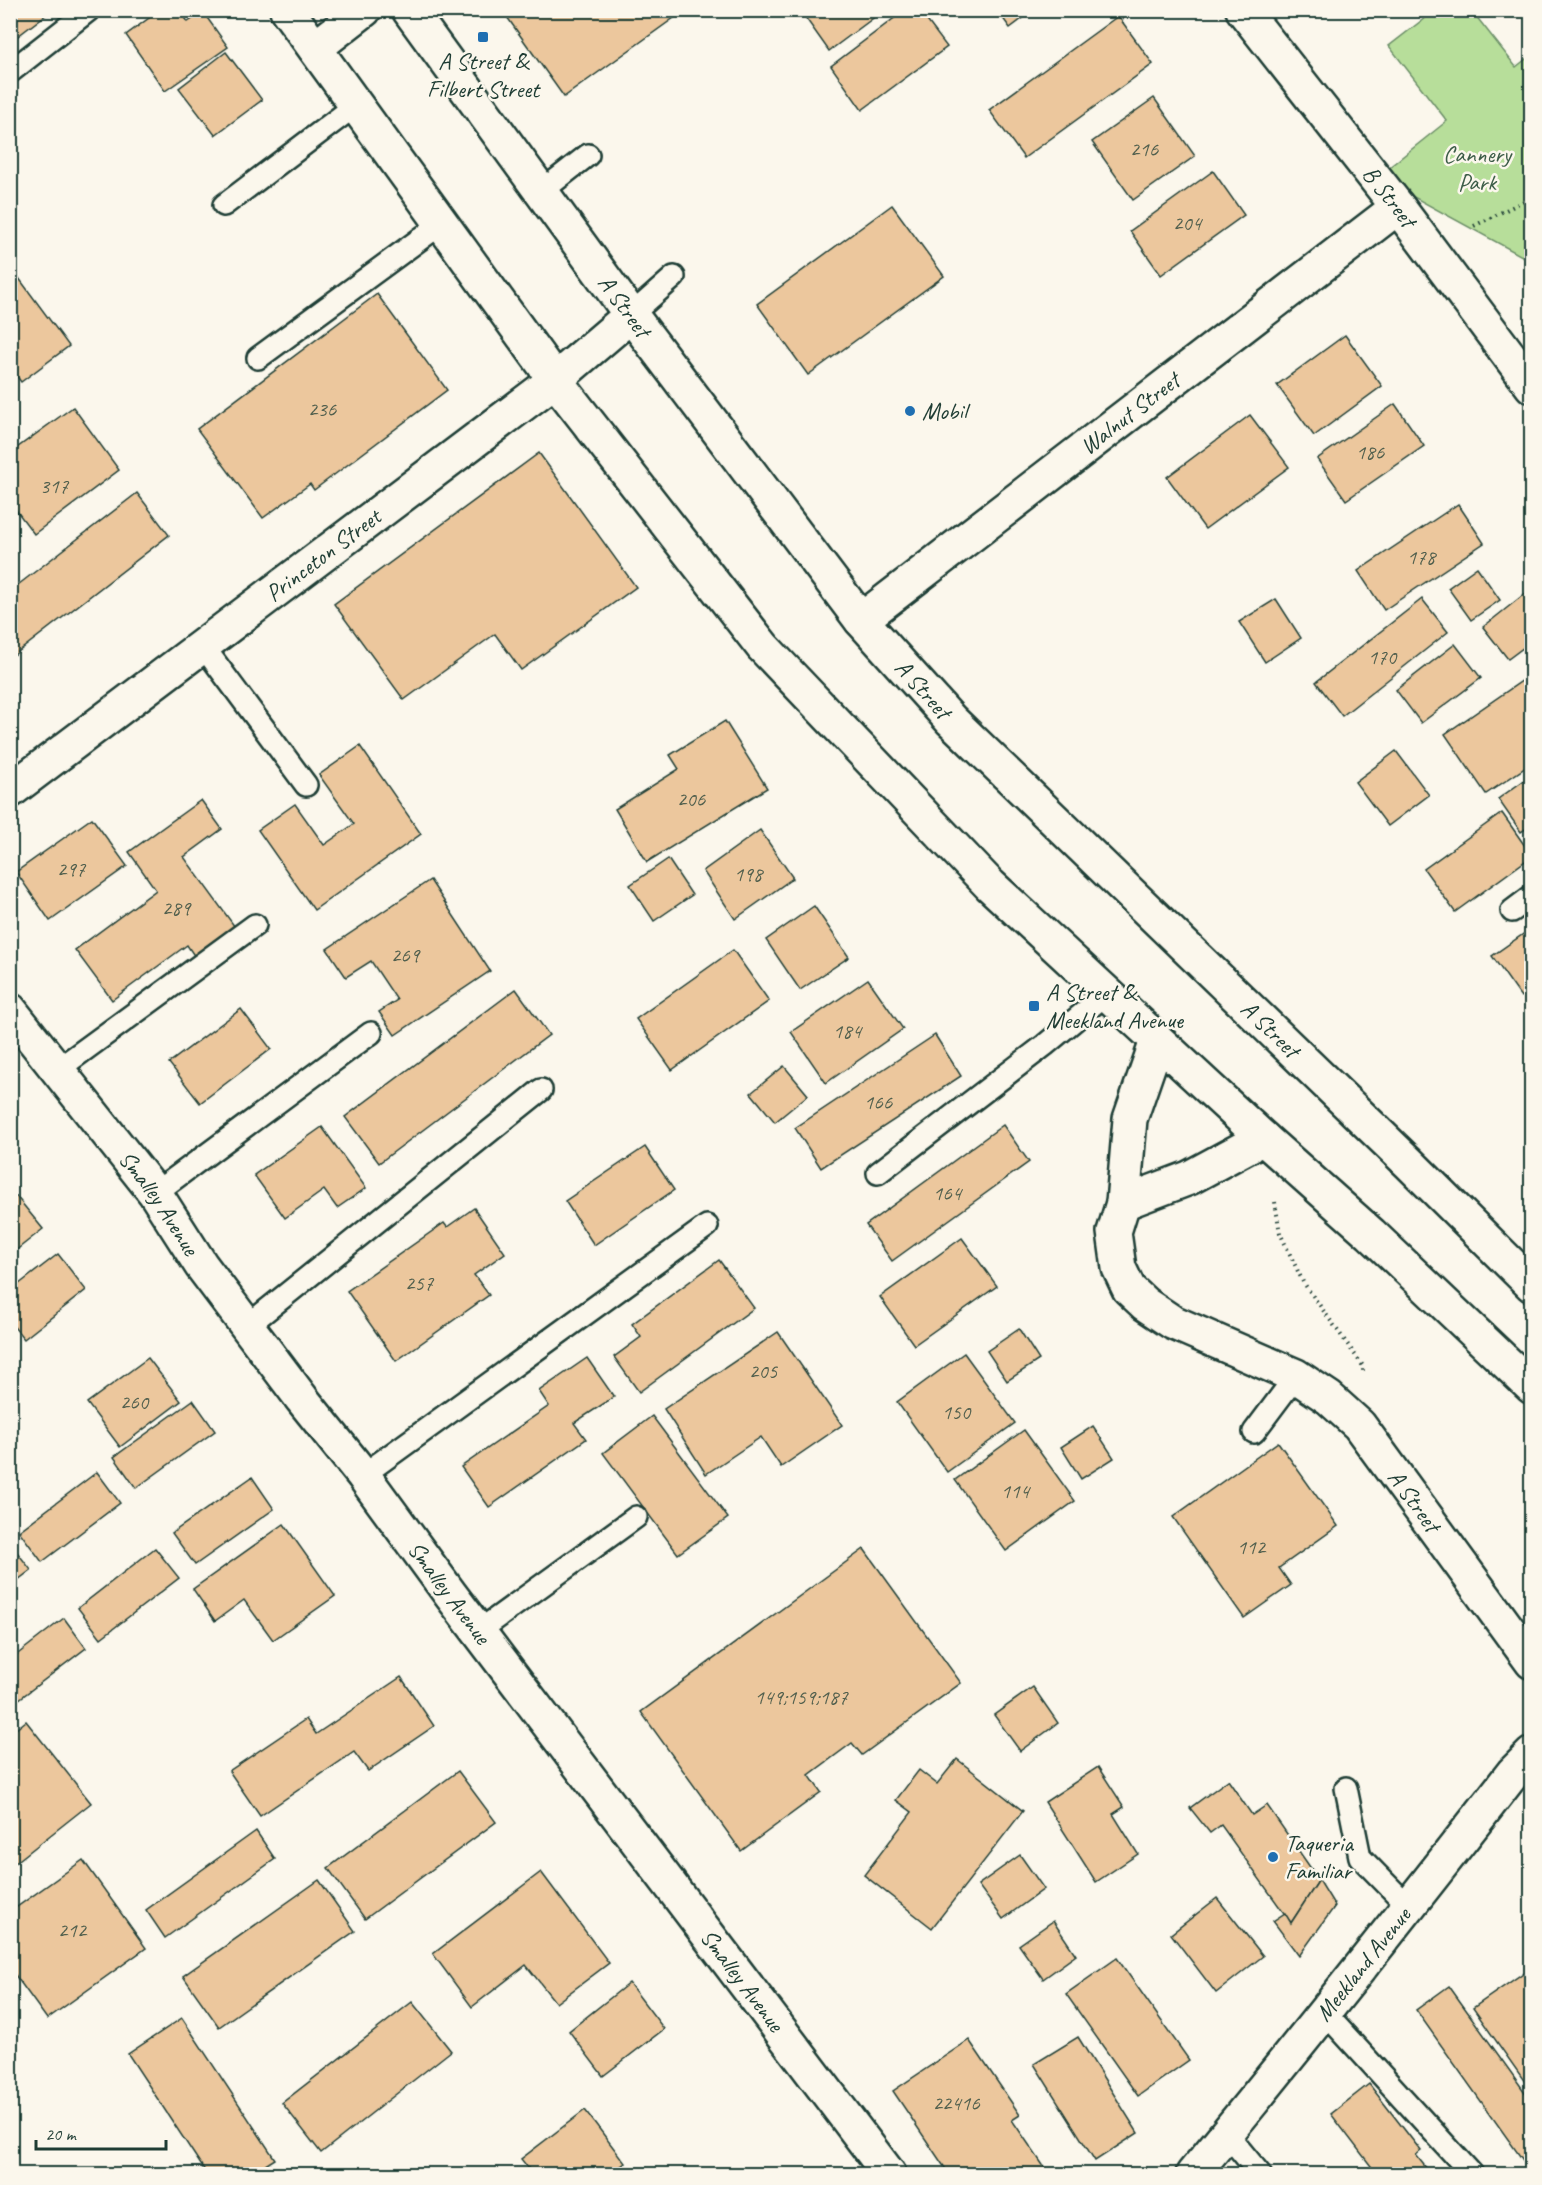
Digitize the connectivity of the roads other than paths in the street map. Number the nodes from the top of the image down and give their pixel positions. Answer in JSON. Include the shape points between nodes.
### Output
{"nodes":[{"id":1,"x":89,"y":10,"type":"edge"},
{"id":2,"x":287,"y":10,"type":"edge"},
{"id":3,"x":364,"y":10,"type":"edge"},
{"id":4,"x":409,"y":10,"type":"edge"},
{"id":5,"x":1243,"y":10,"type":"edge"},
{"id":6,"x":315,"y":48,"type":"junction"},
{"id":7,"x":10,"y":72,"type":"edge"},
{"id":8,"x":356,"y":105,"type":"junction"},
{"id":9,"x":588,"y":155,"type":"dead end"},
{"id":10,"x":542,"y":191,"type":"junction"},
{"id":11,"x":224,"y":205,"type":"dead end"},
{"id":12,"x":1398,"y":207,"type":"junction"},
{"id":13,"x":442,"y":224,"type":"junction"},
{"id":14,"x":674,"y":277,"type":"dead end"},
{"id":15,"x":631,"y":315,"type":"junction"},
{"id":16,"x":258,"y":358,"type":"dead end"},
{"id":17,"x":555,"y":380,"type":"junction"},
{"id":18,"x":1532,"y":386,"type":"edge"},
{"id":19,"x":861,"y":620,"type":"junction"},
{"id":20,"x":203,"y":646,"type":"junction"},
{"id":21,"x":306,"y":785,"type":"dead end"},
{"id":22,"x":10,"y":791,"type":"edge"},
{"id":23,"x":1532,"y":896,"type":"edge"},
{"id":24,"x":1512,"y":911,"type":"dead end"},
{"id":25,"x":255,"y":925,"type":"dead end"},
{"id":26,"x":1106,"y":994,"type":"junction"},
{"id":27,"x":10,"y":1010,"type":"edge"},
{"id":28,"x":371,"y":1033,"type":"dead end"},
{"id":29,"x":1157,"y":1041,"type":"junction"},
{"id":30,"x":57,"y":1070,"type":"junction"},
{"id":31,"x":541,"y":1090,"type":"dead end"},
{"id":32,"x":1263,"y":1138,"type":"junction"},
{"id":33,"x":878,"y":1173,"type":"dead end"},
{"id":34,"x":155,"y":1193,"type":"junction"},
{"id":35,"x":1123,"y":1203,"type":"junction"},
{"id":36,"x":707,"y":1227,"type":"dead end"},
{"id":37,"x":1532,"y":1286,"type":"edge"},
{"id":38,"x":247,"y":1326,"type":"junction"},
{"id":39,"x":1296,"y":1376,"type":"junction"},
{"id":40,"x":1532,"y":1387,"type":"edge"},
{"id":41,"x":1254,"y":1432,"type":"dead end"},
{"id":42,"x":363,"y":1475,"type":"junction"},
{"id":43,"x":636,"y":1517,"type":"dead end"},
{"id":44,"x":479,"y":1631,"type":"junction"},
{"id":45,"x":1532,"y":1662,"type":"edge"},
{"id":46,"x":1532,"y":1754,"type":"edge"},
{"id":47,"x":1346,"y":1788,"type":"dead end"},
{"id":48,"x":1409,"y":1907,"type":"junction"},
{"id":49,"x":1326,"y":2013,"type":"junction"},
{"id":50,"x":1227,"y":2134,"type":"junction"},
{"id":51,"x":889,"y":2175,"type":"edge"},
{"id":52,"x":1194,"y":2175,"type":"edge"},
{"id":53,"x":1260,"y":2175,"type":"edge"},
{"id":54,"x":1472,"y":2175,"type":"edge"}],
"edges":[{"from":1,"to":7,"type":"lane"},
{"from":2,"to":6,"type":"street"},
{"from":3,"to":6,"type":"street"},
{"from":4,"to":10,"type":"street","name":"A Street"},
{"from":5,"to":12,"type":"street","name":"B Street"},
{"from":6,"to":8,"type":"street"},
{"from":8,"to":11,"type":"lane"},
{"from":8,"to":13,"type":"street"},
{"from":9,"to":10,"type":"lane"},
{"from":10,"to":15,"type":"street","name":"A Street"},
{"from":12,"to":18,"type":"street","name":"B Street"},
{"from":12,"to":19,"type":"street","name":"Walnut Street"},
{"from":13,"to":16,"type":"lane"},
{"from":13,"to":17,"type":"street"},
{"from":14,"to":15,"type":"lane"},
{"from":15,"to":17,"type":"street","name":"Princeton Street"},
{"from":15,"to":19,"type":"street","name":"A Street"},
{"from":17,"to":20,"type":"street","name":"Princeton Street"},
{"from":17,"to":26,"type":"street","via":[[763,647],[990,885]]},
{"from":19,"to":37,"type":"street","name":"A Street","via":[[951,720]]},
{"from":20,"to":21,"type":"lane"},
{"from":20,"to":22,"type":"street","name":"Princeton Street"},
{"from":23,"to":24,"type":"lane"},
{"from":25,"to":30,"type":"lane"},
{"from":26,"to":29,"type":"street"},
{"from":26,"to":33,"type":"lane"},
{"from":27,"to":30,"type":"street","name":"Smalley Avenue"},
{"from":28,"to":34,"type":"lane"},
{"from":29,"to":32,"type":"street"},
{"from":29,"to":35,"type":"street","name":"A Street","via":[[1130,1119]]},
{"from":30,"to":34,"type":"street","name":"Smalley Avenue"},
{"from":31,"to":38,"type":"lane"},
{"from":32,"to":35,"type":"street","via":[[1189,1178]]},
{"from":32,"to":40,"type":"street"},
{"from":34,"to":38,"type":"street","name":"Smalley Avenue","via":[[201,1265]]},
{"from":35,"to":39,"type":"street","name":"A Street","via":[[1114,1232],[1119,1268],[1129,1289],[1172,1322]]},
{"from":36,"to":42,"type":"lane"},
{"from":38,"to":42,"type":"street","name":"Smalley Avenue"},
{"from":39,"to":41,"type":"lane"},
{"from":39,"to":45,"type":"street","name":"A Street","via":[[1359,1425]]},
{"from":42,"to":44,"type":"street","name":"Smalley Avenue"},
{"from":43,"to":44,"type":"lane"},
{"from":44,"to":51,"type":"street","name":"Smalley Avenue"},
{"from":46,"to":48,"type":"street","name":"Meekland Avenue"},
{"from":47,"to":48,"type":"lane","via":[[1360,1857]]},
{"from":48,"to":49,"type":"street","name":"Meekland Avenue"},
{"from":49,"to":50,"type":"street","name":"Meekland Avenue"},
{"from":49,"to":54,"type":"lane"},
{"from":50,"to":52,"type":"street","name":"Meekland Avenue"},
{"from":50,"to":53,"type":"lane"}]}
